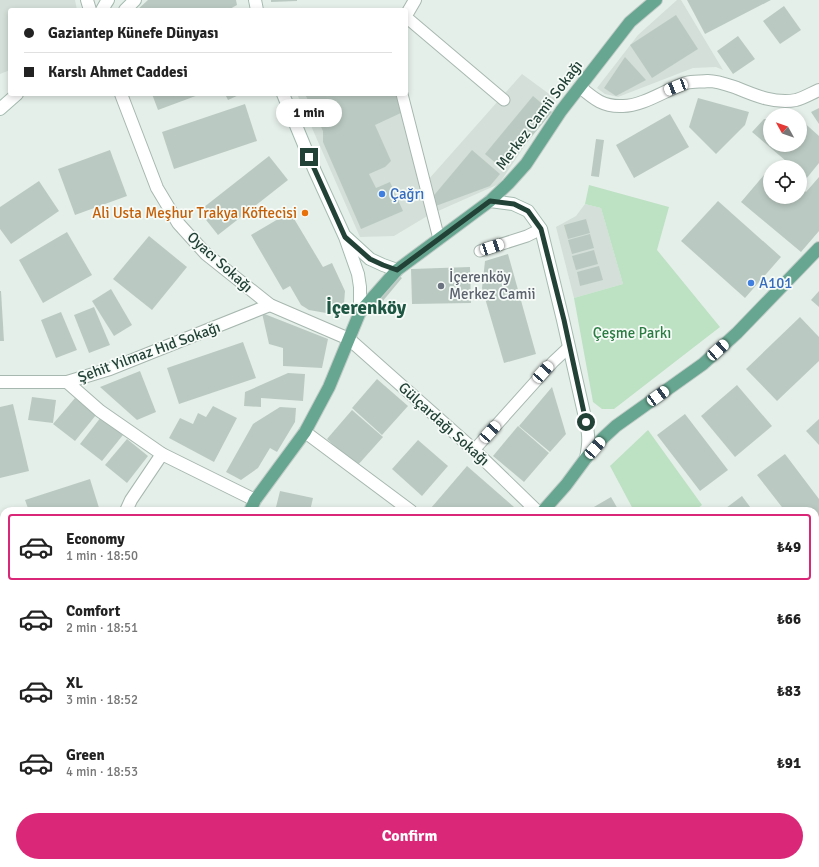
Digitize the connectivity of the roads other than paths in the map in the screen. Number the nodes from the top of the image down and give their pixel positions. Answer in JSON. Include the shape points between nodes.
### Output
{"nodes":[{"id":1,"x":135,"y":0,"type":"edge"},
{"id":2,"x":415,"y":0,"type":"edge"},
{"id":3,"x":656,"y":0,"type":"edge"},
{"id":4,"x":127,"y":8,"type":"edge"},
{"id":5,"x":408,"y":12,"type":"edge"},
{"id":6,"x":408,"y":15,"type":"edge"},
{"id":7,"x":580,"y":88,"type":"junction"},
{"id":8,"x":819,"y":90,"type":"edge"},
{"id":9,"x":15,"y":96,"type":"edge"},
{"id":10,"x":122,"y":96,"type":"edge"},
{"id":11,"x":284,"y":96,"type":"edge"},
{"id":12,"x":403,"y":96,"type":"edge"},
{"id":13,"x":504,"y":100,"type":"dead end"},
{"id":14,"x":0,"y":109,"type":"edge"},
{"id":15,"x":490,"y":201,"type":"junction"},
{"id":16,"x":541,"y":229,"type":"junction"},
{"id":17,"x":345,"y":237,"type":"junction"},
{"id":18,"x":439,"y":239,"type":"junction"},
{"id":19,"x":819,"y":248,"type":"edge"},
{"id":20,"x":480,"y":251,"type":"dead end"},
{"id":21,"x":397,"y":270,"type":"junction"},
{"id":22,"x":270,"y":305,"type":"junction"},
{"id":23,"x":360,"y":312,"type":"junction"},
{"id":24,"x":349,"y":339,"type":"junction"},
{"id":25,"x":569,"y":347,"type":"junction"},
{"id":26,"x":0,"y":382,"type":"edge"},
{"id":27,"x":67,"y":382,"type":"junction"},
{"id":28,"x":305,"y":432,"type":"junction"},
{"id":29,"x":474,"y":450,"type":"junction"},
{"id":30,"x":162,"y":454,"type":"junction"},
{"id":31,"x":586,"y":458,"type":"junction"},
{"id":32,"x":255,"y":500,"type":"junction"},
{"id":33,"x":128,"y":507,"type":"edge"},
{"id":34,"x":252,"y":507,"type":"edge"},
{"id":35,"x":406,"y":507,"type":"edge"},
{"id":36,"x":533,"y":507,"type":"edge"},
{"id":37,"x":547,"y":507,"type":"edge"}],
"edges":[{"from":1,"to":4,"type":"street"},
{"from":2,"to":5,"type":"street"},
{"from":3,"to":7,"type":"main road","name":"Merkez Camii Sokağı","via":[[630,22]]},
{"from":6,"to":13,"type":"lane"},
{"from":7,"to":8,"type":"street","via":[[608,105],[624,106],[643,102],[687,83],[710,81],[764,98],[784,101],[798,100]]},
{"from":7,"to":15,"type":"main road","name":"Merkez Camii Sokağı","via":[[561,111],[526,164]]},
{"from":9,"to":14,"type":"street"},
{"from":10,"to":22,"type":"street","name":"Oyacı Sokağı","via":[[157,188],[178,223],[206,254]]},
{"from":11,"to":17,"type":"street"},
{"from":12,"to":18,"type":"lane"},
{"from":15,"to":16,"type":"street","via":[[514,204],[528,211]]},
{"from":15,"to":18,"type":"main road","name":"Merkez Camii Sokağı"},
{"from":16,"to":20,"type":"lane"},
{"from":16,"to":25,"type":"street"},
{"from":17,"to":21,"type":"street","via":[[370,259]]},
{"from":17,"to":23,"type":"street","via":[[358,274]]},
{"from":18,"to":21,"type":"main road","name":"Merkez Camii Sokağı"},
{"from":19,"to":31,"type":"main road","via":[[714,355],[616,426]]},
{"from":21,"to":23,"type":"main road","name":"Merkez Camii Sokağı"},
{"from":22,"to":24,"type":"street","name":"Oyacı Sokağı"},
{"from":22,"to":27,"type":"street","name":"Şehit Yılmaz Hıd Sokağı","via":[[110,368]]},
{"from":23,"to":24,"type":"main road","name":"Merkez Camii Sokağı"},
{"from":24,"to":28,"type":"main road","name":"Merkez Camii Sokağı","via":[[329,387]]},
{"from":24,"to":29,"type":"street","name":"Gülçardağı Sokağı"},
{"from":25,"to":29,"type":"lane"},
{"from":25,"to":31,"type":"street","via":[[589,435]]},
{"from":26,"to":27,"type":"street","name":"Şehit Yılmaz Hıd Sokağı"},
{"from":27,"to":30,"type":"street","via":[[100,411]]},
{"from":28,"to":32,"type":"main road","name":"Merkez Camii Sokağı"},
{"from":28,"to":35,"type":"street"},
{"from":29,"to":36,"type":"street","name":"Gülçardağı Sokağı"},
{"from":30,"to":32,"type":"street"},
{"from":30,"to":33,"type":"street"},
{"from":31,"to":37,"type":"main road"},
{"from":32,"to":34,"type":"main road","name":"Merkez Camii Sokağı"}]}
